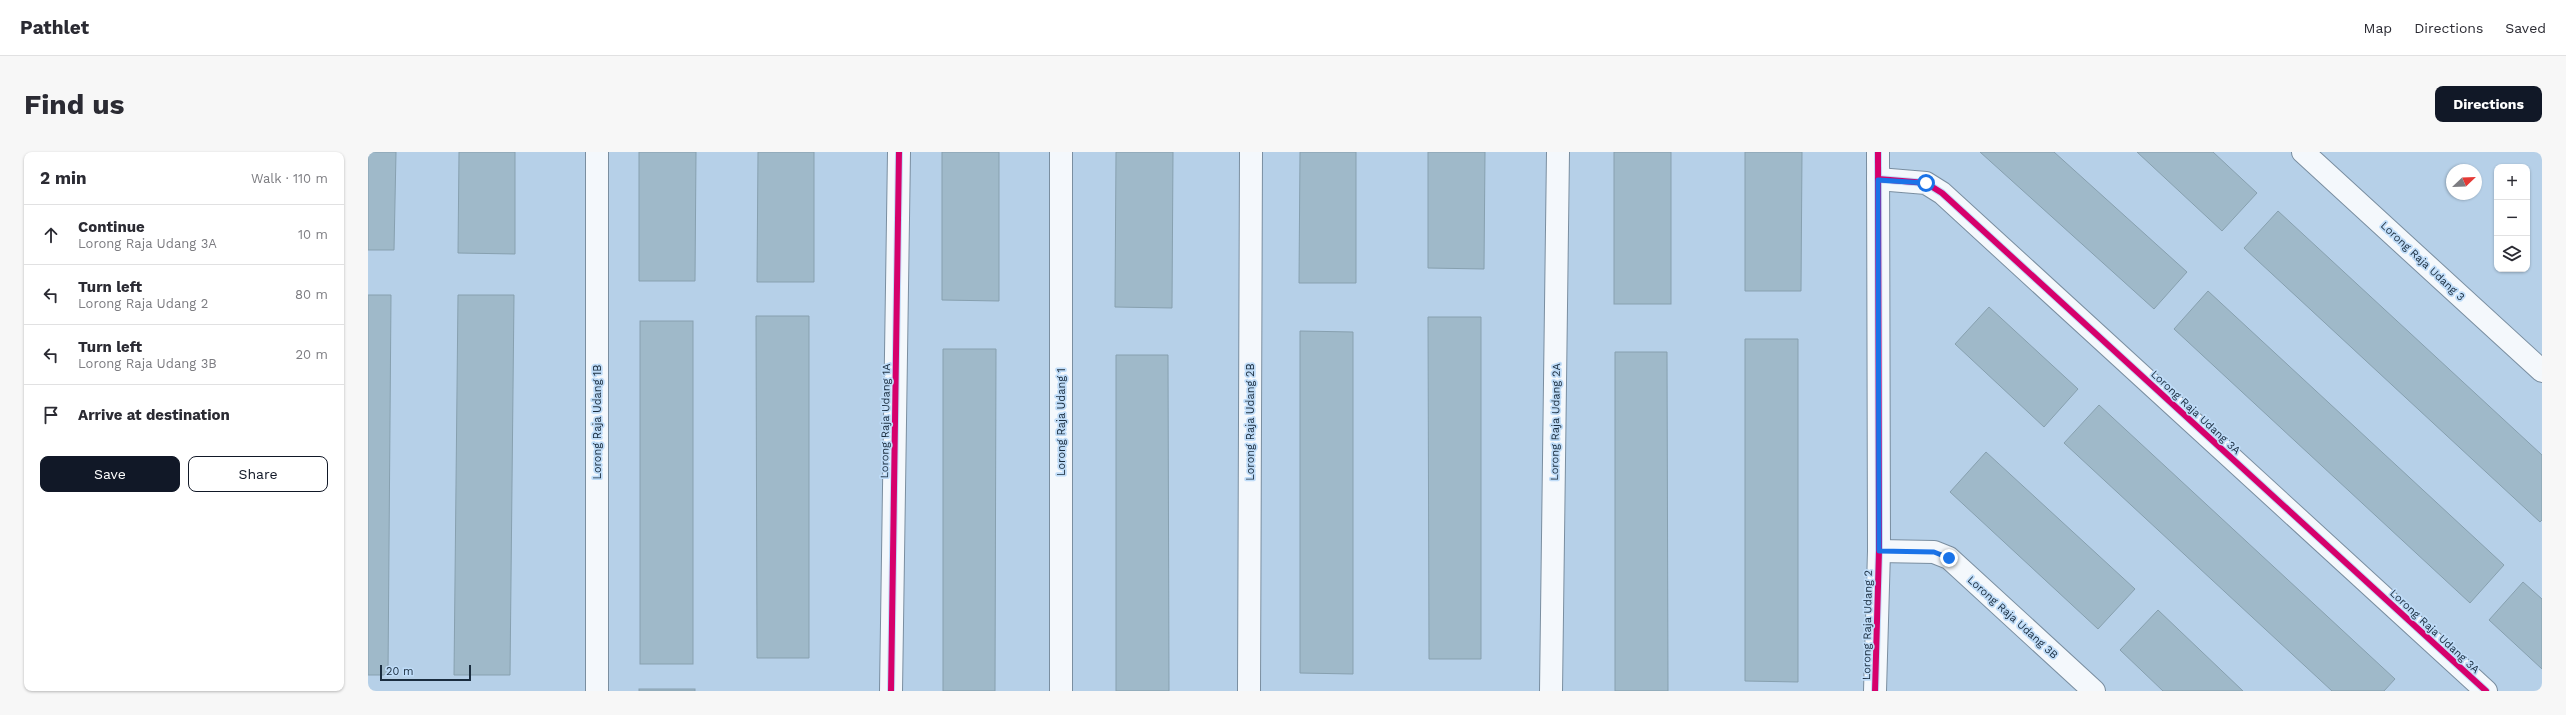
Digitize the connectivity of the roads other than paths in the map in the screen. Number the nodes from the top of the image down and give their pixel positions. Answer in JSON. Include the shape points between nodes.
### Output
{"nodes":[{"id":1,"x":597,"y":152,"type":"edge"},
{"id":2,"x":899,"y":152,"type":"edge"},
{"id":3,"x":1061,"y":152,"type":"edge"},
{"id":4,"x":1251,"y":152,"type":"edge"},
{"id":5,"x":1558,"y":152,"type":"edge"},
{"id":6,"x":1878,"y":152,"type":"edge"},
{"id":7,"x":2303,"y":152,"type":"edge"},
{"id":8,"x":1878,"y":180,"type":"junction"},
{"id":9,"x":2542,"y":371,"type":"edge"},
{"id":10,"x":1879,"y":551,"type":"junction"},
{"id":11,"x":597,"y":691,"type":"edge"},
{"id":12,"x":891,"y":691,"type":"edge"},
{"id":13,"x":1061,"y":691,"type":"edge"},
{"id":14,"x":1249,"y":691,"type":"edge"},
{"id":15,"x":1551,"y":691,"type":"edge"},
{"id":16,"x":1875,"y":691,"type":"edge"},
{"id":17,"x":2094,"y":691,"type":"edge"},
{"id":18,"x":2486,"y":691,"type":"edge"}],
"edges":[{"from":1,"to":11,"type":"street","name":"Lorong Raja Udang 1B"},
{"from":2,"to":12,"type":"street","name":"Lorong Raja Udang 1A"},
{"from":3,"to":13,"type":"street","name":"Lorong Raja Udang 1"},
{"from":4,"to":14,"type":"street","name":"Lorong Raja Udang 2B"},
{"from":5,"to":15,"type":"street","name":"Lorong Raja Udang 2A"},
{"from":6,"to":8,"type":"street","name":"Lorong Raja Udang 2"},
{"from":7,"to":9,"type":"street","name":"Lorong Raja Udang 3"},
{"from":8,"to":10,"type":"street","name":"Lorong Raja Udang 2"},
{"from":8,"to":18,"type":"street","name":"Lorong Raja Udang 3A","via":[[1926,183],[1942,193]]},
{"from":10,"to":16,"type":"street","name":"Lorong Raja Udang 2"},
{"from":10,"to":17,"type":"street","name":"Lorong Raja Udang 3B","via":[[1934,552],[1949,558]]}]}
